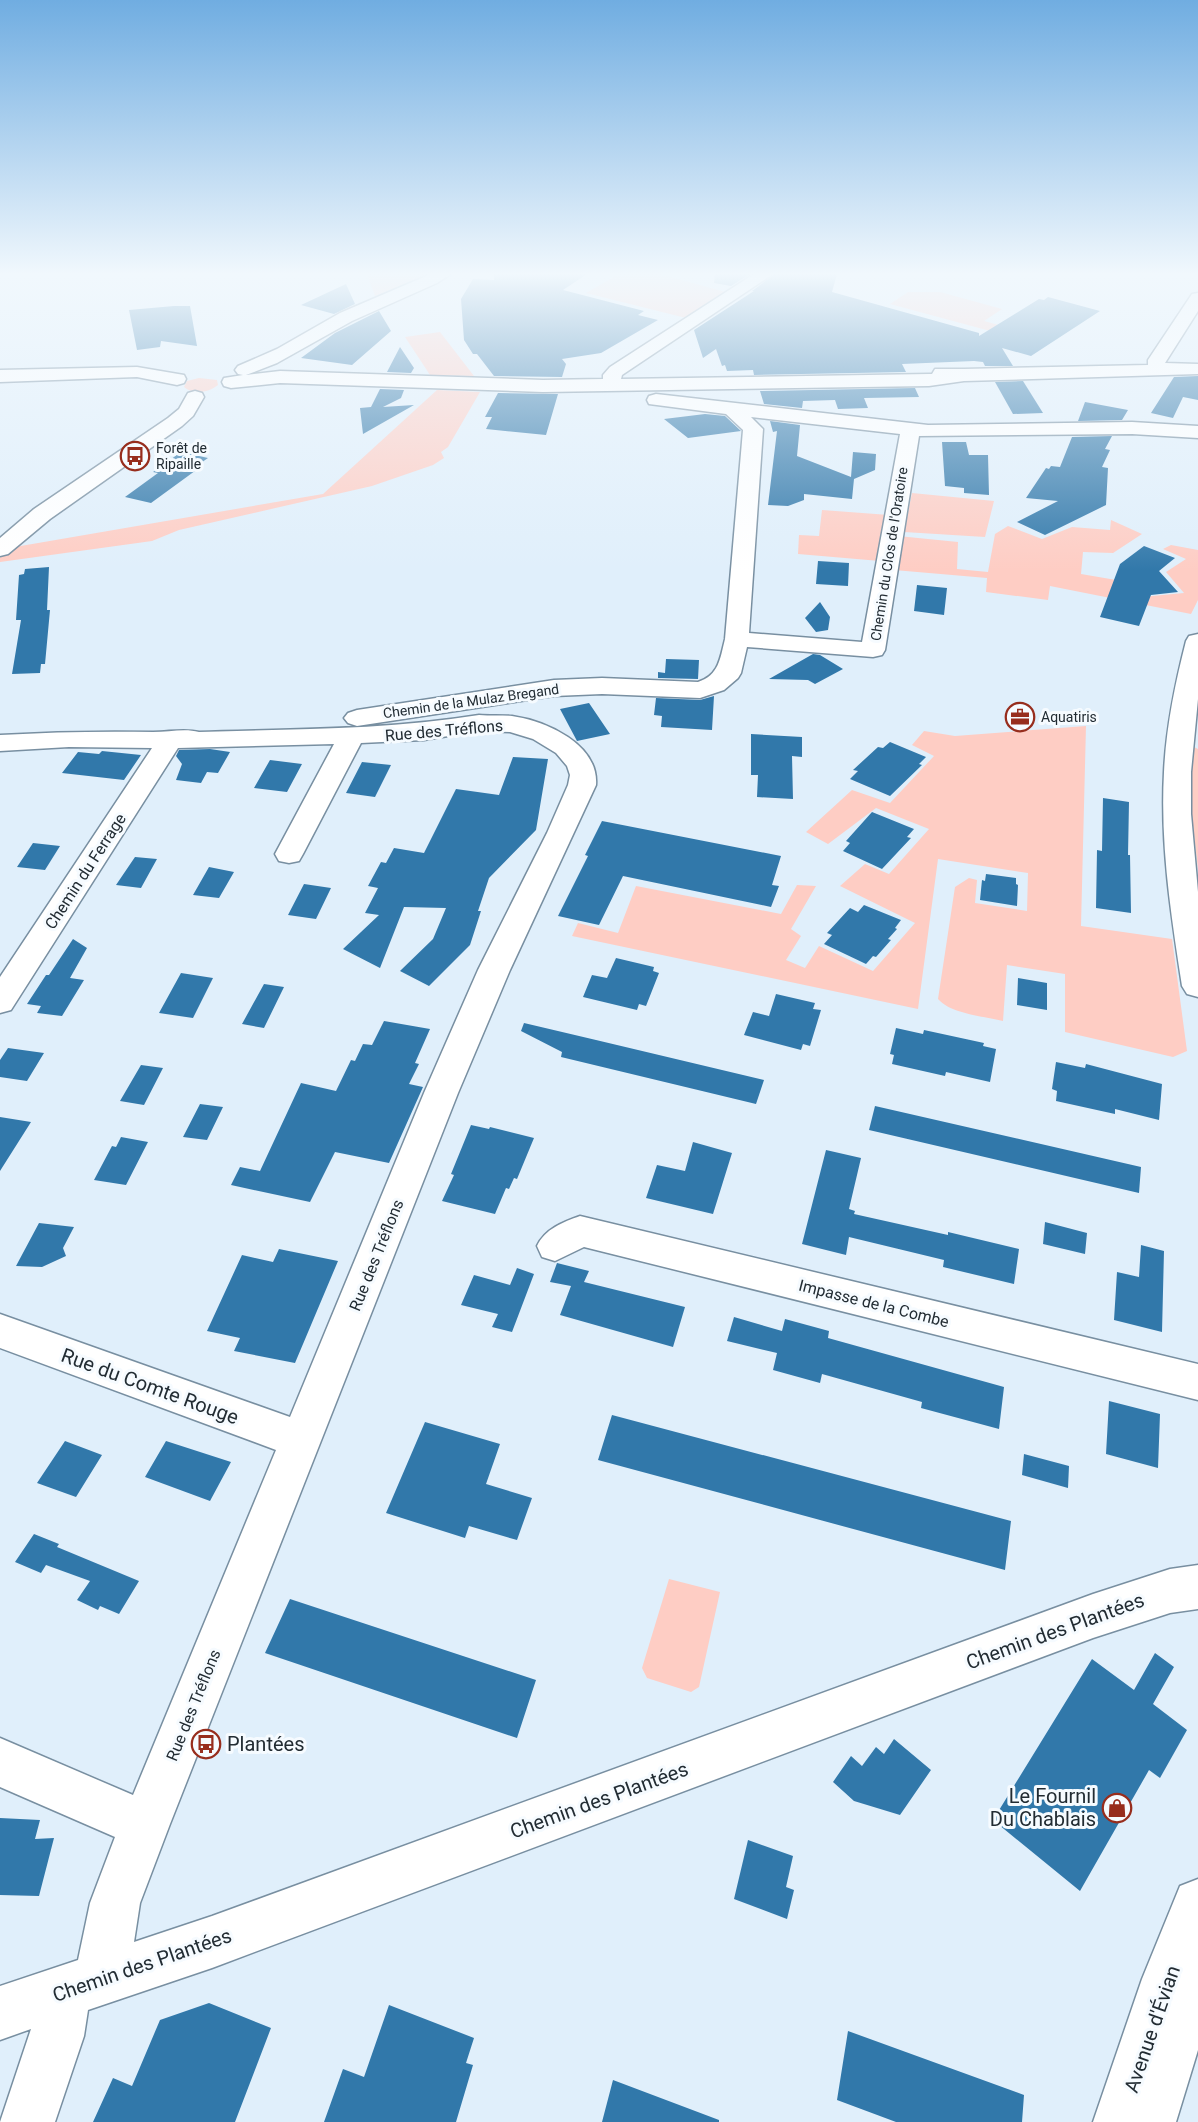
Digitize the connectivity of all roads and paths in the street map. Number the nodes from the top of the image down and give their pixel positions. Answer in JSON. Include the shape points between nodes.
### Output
{"nodes":[{"id":1,"x":102,"y":373,"type":"edge"},
{"id":2,"x":150,"y":373,"type":"edge"},
{"id":3,"x":234,"y":373,"type":"edge"},
{"id":4,"x":613,"y":373,"type":"edge"},
{"id":5,"x":1042,"y":373,"type":"edge"},
{"id":6,"x":0,"y":376,"type":"edge"},
{"id":7,"x":223,"y":377,"type":"junction"},
{"id":8,"x":612,"y":385,"type":"junction"},
{"id":9,"x":580,"y":386,"type":"junction"},
{"id":10,"x":195,"y":397,"type":"junction"},
{"id":11,"x":732,"y":409,"type":"junction"},
{"id":12,"x":802,"y":417,"type":"junction"},
{"id":13,"x":753,"y":429,"type":"junction"},
{"id":14,"x":910,"y":430,"type":"junction"},
{"id":15,"x":1198,"y":432,"type":"edge"},
{"id":16,"x":0,"y":549,"type":"edge"},
{"id":17,"x":737,"y":639,"type":"junction"},
{"id":18,"x":1198,"y":642,"type":"edge"},
{"id":19,"x":352,"y":736,"type":"junction"},
{"id":20,"x":170,"y":740,"type":"junction"},
{"id":21,"x":0,"y":743,"type":"edge"},
{"id":22,"x":289,"y":854,"type":"dead end"},
{"id":23,"x":1198,"y":987,"type":"edge"},
{"id":24,"x":0,"y":1002,"type":"edge"},
{"id":25,"x":555,"y":1246,"type":"dead end"},
{"id":26,"x":0,"y":1331,"type":"edge"},
{"id":27,"x":1198,"y":1382,"type":"edge"},
{"id":28,"x":301,"y":1440,"type":"junction"},
{"id":29,"x":1198,"y":1587,"type":"edge"},
{"id":30,"x":0,"y":1762,"type":"edge"},
{"id":31,"x":145,"y":1824,"type":"junction"},
{"id":32,"x":1198,"y":1904,"type":"edge"},
{"id":33,"x":1198,"y":1974,"type":"edge"},
{"id":34,"x":82,"y":1985,"type":"junction"},
{"id":35,"x":0,"y":2013,"type":"edge"},
{"id":36,"x":27,"y":2122,"type":"edge"},
{"id":37,"x":1121,"y":2122,"type":"edge"},
{"id":38,"x":1148,"y":2122,"type":"edge"}],
"edges":[{"from":1,"to":6,"type":"street"},
{"from":2,"to":10,"type":"street","via":[[186,376],[172,384],[173,391]]},
{"from":3,"to":7,"type":"street"},
{"from":4,"to":8,"type":"street"},
{"from":5,"to":8,"type":"street","via":[[929,380]]},
{"from":7,"to":9,"type":"street"},
{"from":7,"to":10,"type":"street","via":[[228,388]]},
{"from":8,"to":9,"type":"street"},
{"from":9,"to":11,"type":"street","via":[[587,393]]},
{"from":10,"to":16,"type":"street","via":[[176,422],[42,514]]},
{"from":11,"to":12,"type":"street"},
{"from":11,"to":13,"type":"street"},
{"from":12,"to":13,"type":"street"},
{"from":12,"to":14,"type":"street"},
{"from":13,"to":17,"type":"street","name":"Chemin de la Mulaz Bregand"},
{"from":14,"to":15,"type":"street","via":[[1132,428]]},
{"from":14,"to":17,"type":"street","name":"Chemin du Clos de l'Oratoire","via":[[873,650]]},
{"from":17,"to":20,"type":"street","name":"Chemin de la Mulaz Bregand","via":[[729,673],[715,685],[700,690],[602,686],[542,689],[316,724]]},
{"from":18,"to":23,"type":"street","via":[[1183,705],[1176,807],[1180,882]]},
{"from":19,"to":20,"type":"street","name":"Rue des Tréflons"},
{"from":19,"to":22,"type":"street"},
{"from":19,"to":28,"type":"street","name":"Rue des Tréflons","via":[[424,732],[479,723],[512,724],[542,733],[565,747],[580,764],[583,775],[561,833],[494,970],[441,1093]]},
{"from":20,"to":21,"type":"street","name":"Chemin de la Mulaz Bregand"},
{"from":20,"to":24,"type":"street","name":"Chemin du Ferrage"},
{"from":25,"to":27,"type":"street","name":"Impasse de la Combe","via":[[580,1231]]},
{"from":26,"to":28,"type":"street","name":"Rue du Comte Rouge"},
{"from":28,"to":31,"type":"street","name":"Rue des Tréflons"},
{"from":29,"to":34,"type":"street","name":"Chemin des Plantées","via":[[1170,1591],[1093,1616],[282,1916]]},
{"from":30,"to":31,"type":"street"},
{"from":31,"to":34,"type":"street","name":"Rue des Tréflons"},
{"from":32,"to":37,"type":"street","name":"Avenue d'Évian","via":[[1168,1979]]},
{"from":33,"to":38,"type":"street","name":"Avenue d'Évian"},
{"from":34,"to":35,"type":"street","name":"Chemin des Plantées"},
{"from":34,"to":36,"type":"street","name":"Rue des Tréflons","via":[[57,2036]]}]}
